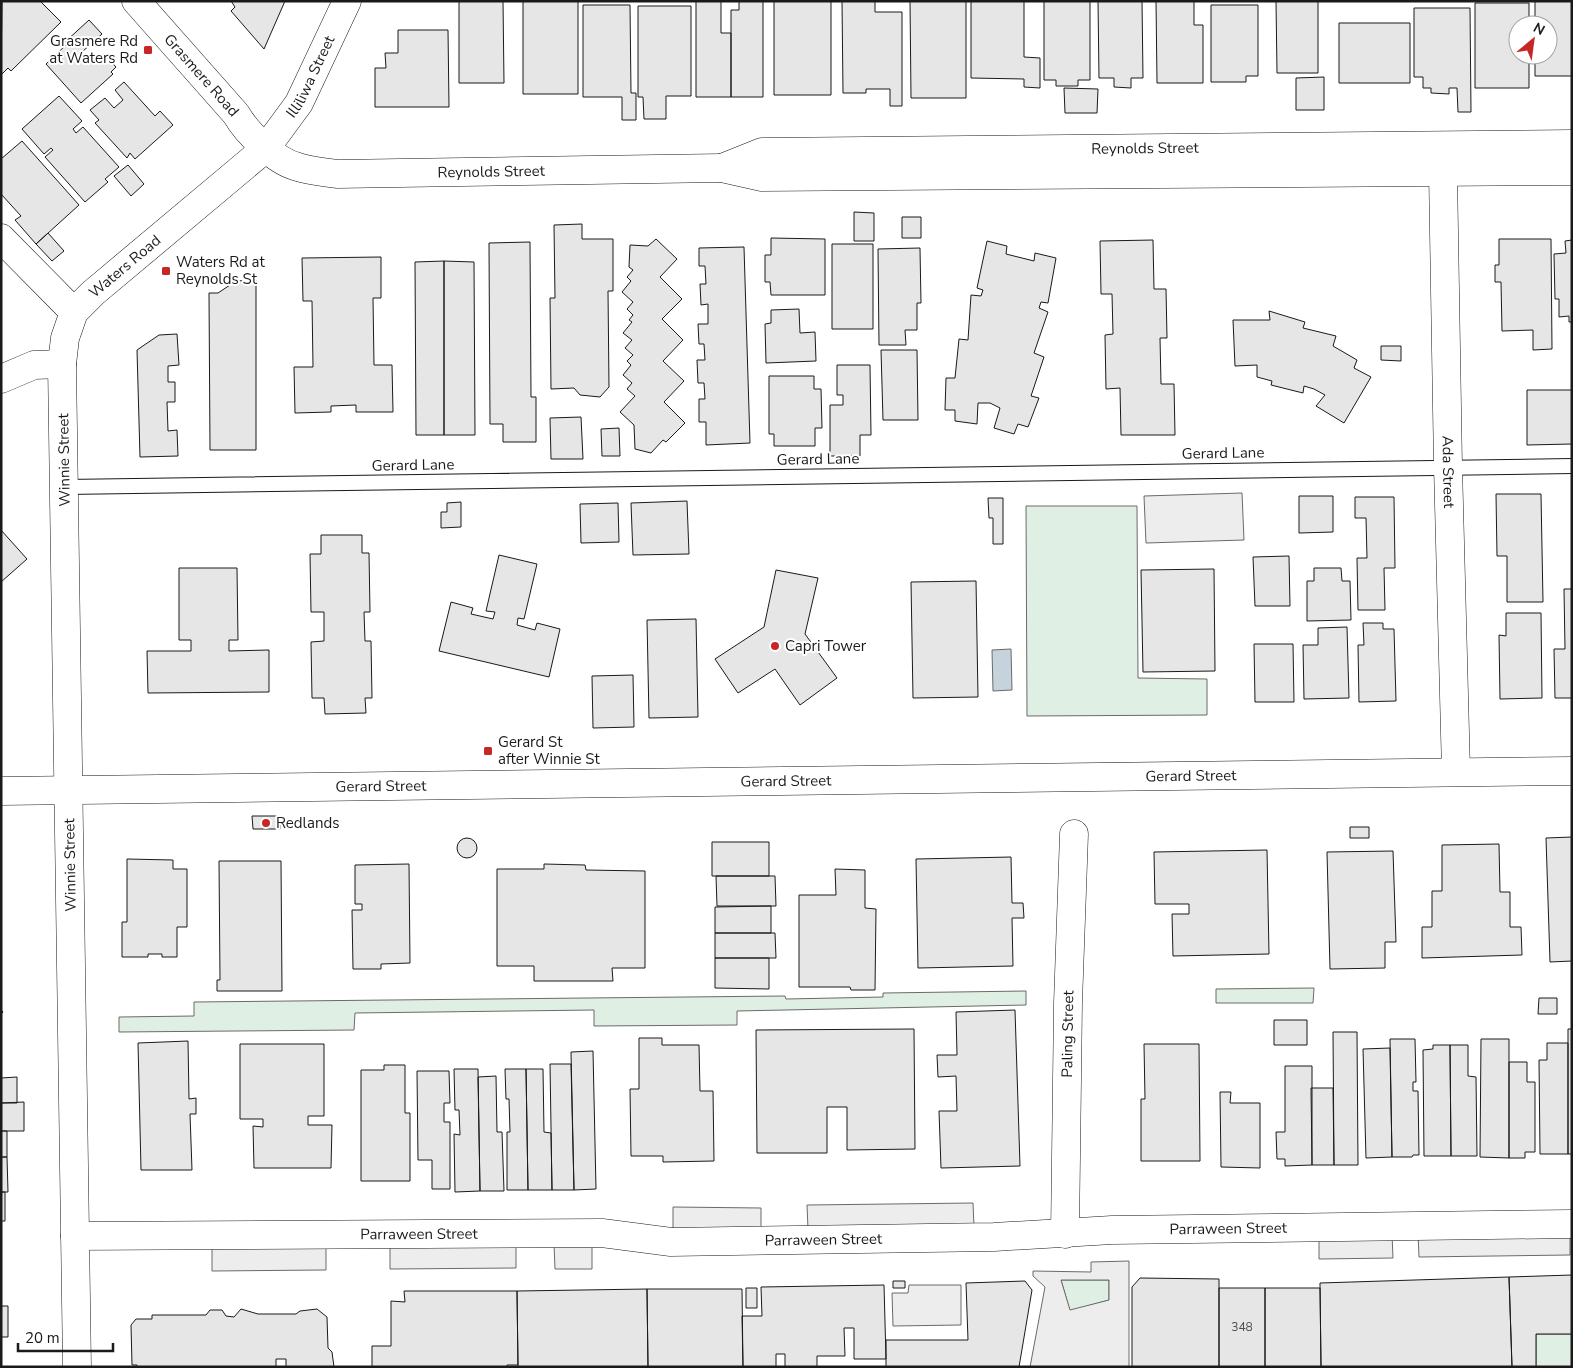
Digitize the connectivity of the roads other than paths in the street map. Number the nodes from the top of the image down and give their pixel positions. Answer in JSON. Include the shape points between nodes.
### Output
{"nodes":[{"id":1,"x":136,"y":1,"type":"edge"},
{"id":2,"x":347,"y":1,"type":"edge"},
{"id":3,"x":1572,"y":144,"type":"edge"},
{"id":4,"x":266,"y":148,"type":"junction"},
{"id":5,"x":722,"y":168,"type":"junction"},
{"id":6,"x":1572,"y":171,"type":"edge"},
{"id":7,"x":1444,"y":173,"type":"junction"},
{"id":8,"x":1,"y":238,"type":"edge"},
{"id":9,"x":74,"y":312,"type":"junction"},
{"id":10,"x":62,"y":364,"type":"junction"},
{"id":11,"x":1,"y":379,"type":"edge"},
{"id":12,"x":1448,"y":466,"type":"junction"},
{"id":13,"x":1572,"y":466,"type":"edge"},
{"id":14,"x":65,"y":487,"type":"junction"},
{"id":15,"x":1572,"y":770,"type":"edge"},
{"id":16,"x":1456,"y":771,"type":"junction"},
{"id":17,"x":68,"y":790,"type":"junction"},
{"id":18,"x":1,"y":791,"type":"edge"},
{"id":19,"x":1074,"y":834,"type":"dead end"},
{"id":20,"x":1572,"y":1224,"type":"edge"},
{"id":21,"x":1065,"y":1234,"type":"junction"},
{"id":22,"x":75,"y":1236,"type":"junction"},
{"id":23,"x":77,"y":1367,"type":"edge"}],
"edges":[{"from":1,"to":4,"type":"street","name":"Grasmere Road"},
{"from":2,"to":4,"type":"street","name":"Illiliwa Street","via":[[299,103]]},
{"from":3,"to":5,"type":"street","name":"Reynolds Street","via":[[762,152]]},
{"from":4,"to":5,"type":"street","name":"Reynolds Street","via":[[295,167],[337,174]]},
{"from":4,"to":9,"type":"street","name":"Waters Road"},
{"from":5,"to":7,"type":"street","name":"Reynolds Street","via":[[762,177]]},
{"from":6,"to":7,"type":"street","name":"Reynolds Street"},
{"from":7,"to":12,"type":"street","name":"Ada Street"},
{"from":8,"to":9,"type":"street"},
{"from":9,"to":10,"type":"street","name":"Waters Road"},
{"from":10,"to":11,"type":"street","via":[[34,365]]},
{"from":10,"to":14,"type":"street","name":"Winnie Street"},
{"from":12,"to":13,"type":"lane","name":"Gerard Lane"},
{"from":12,"to":14,"type":"lane","name":"Gerard Lane"},
{"from":12,"to":16,"type":"street","name":"Ada Street"},
{"from":14,"to":17,"type":"street","name":"Winnie Street"},
{"from":15,"to":16,"type":"street","name":"Gerard Street"},
{"from":16,"to":17,"type":"street","name":"Gerard Street"},
{"from":17,"to":18,"type":"street","name":"Gerard Street"},
{"from":17,"to":22,"type":"street","name":"Winnie Street"},
{"from":19,"to":21,"type":"street","name":"Paling Street"},
{"from":20,"to":21,"type":"street","name":"Parraween Street","via":[[1112,1230]]},
{"from":21,"to":22,"type":"street","name":"Parraween Street","via":[[671,1242],[602,1233]]},
{"from":22,"to":23,"type":"street","name":"Winnie Street"}]}
